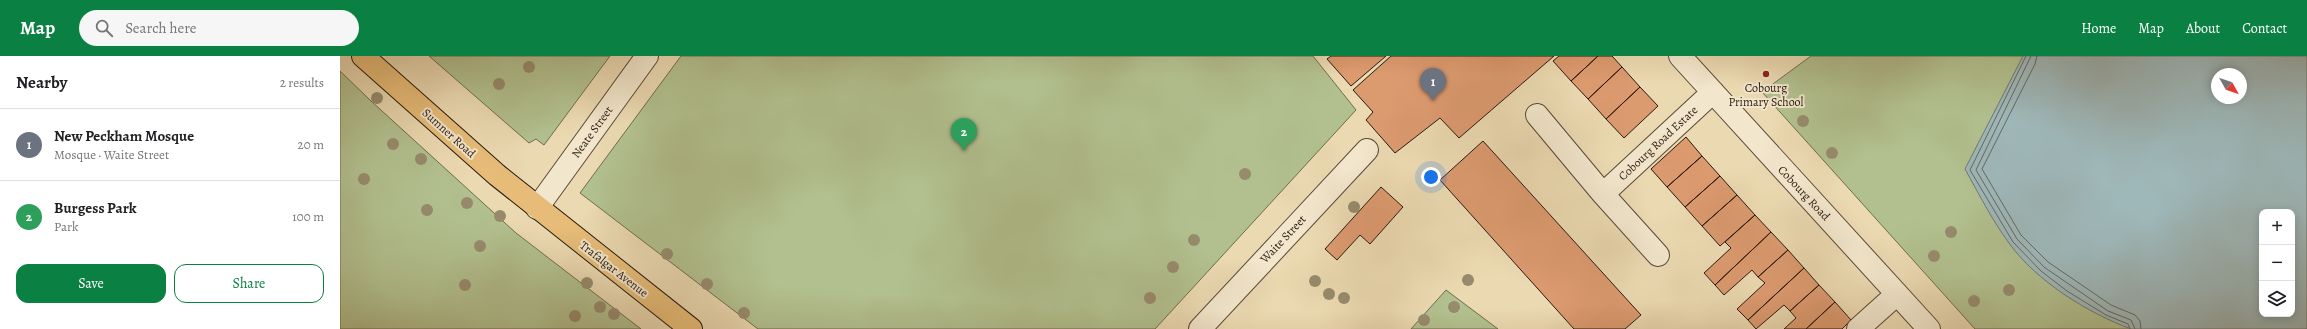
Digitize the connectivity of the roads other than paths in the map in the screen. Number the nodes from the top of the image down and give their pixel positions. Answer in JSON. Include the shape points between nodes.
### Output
{"nodes":[{"id":1,"x":363,"y":56,"type":"edge"},
{"id":2,"x":647,"y":56,"type":"edge"},
{"id":3,"x":1680,"y":56,"type":"edge"},
{"id":4,"x":1713,"y":92,"type":"junction"},
{"id":5,"x":1536,"y":116,"type":"dead end"},
{"id":6,"x":1367,"y":150,"type":"dead end"},
{"id":7,"x":1603,"y":194,"type":"junction"},
{"id":8,"x":537,"y":208,"type":"junction"},
{"id":9,"x":1658,"y":255,"type":"dead end"},
{"id":10,"x":1897,"y":294,"type":"junction"},
{"id":11,"x":691,"y":329,"type":"edge"},
{"id":12,"x":1200,"y":329,"type":"edge"},
{"id":13,"x":1858,"y":329,"type":"edge"},
{"id":14,"x":1929,"y":329,"type":"edge"}],
"edges":[{"from":1,"to":8,"type":"main road","name":"Sumner Road"},
{"from":2,"to":8,"type":"street","name":"Neate Street"},
{"from":3,"to":4,"type":"street","name":"Cobourg Road"},
{"from":4,"to":7,"type":"street","name":"Cobourg Road Estate"},
{"from":4,"to":10,"type":"street","name":"Cobourg Road"},
{"from":5,"to":7,"type":"street"},
{"from":6,"to":12,"type":"street","name":"Waite Street"},
{"from":7,"to":9,"type":"street"},
{"from":8,"to":11,"type":"main road","name":"Trafalgar Avenue"},
{"from":10,"to":13,"type":"street"},
{"from":10,"to":14,"type":"street","name":"Cobourg Road"}]}
